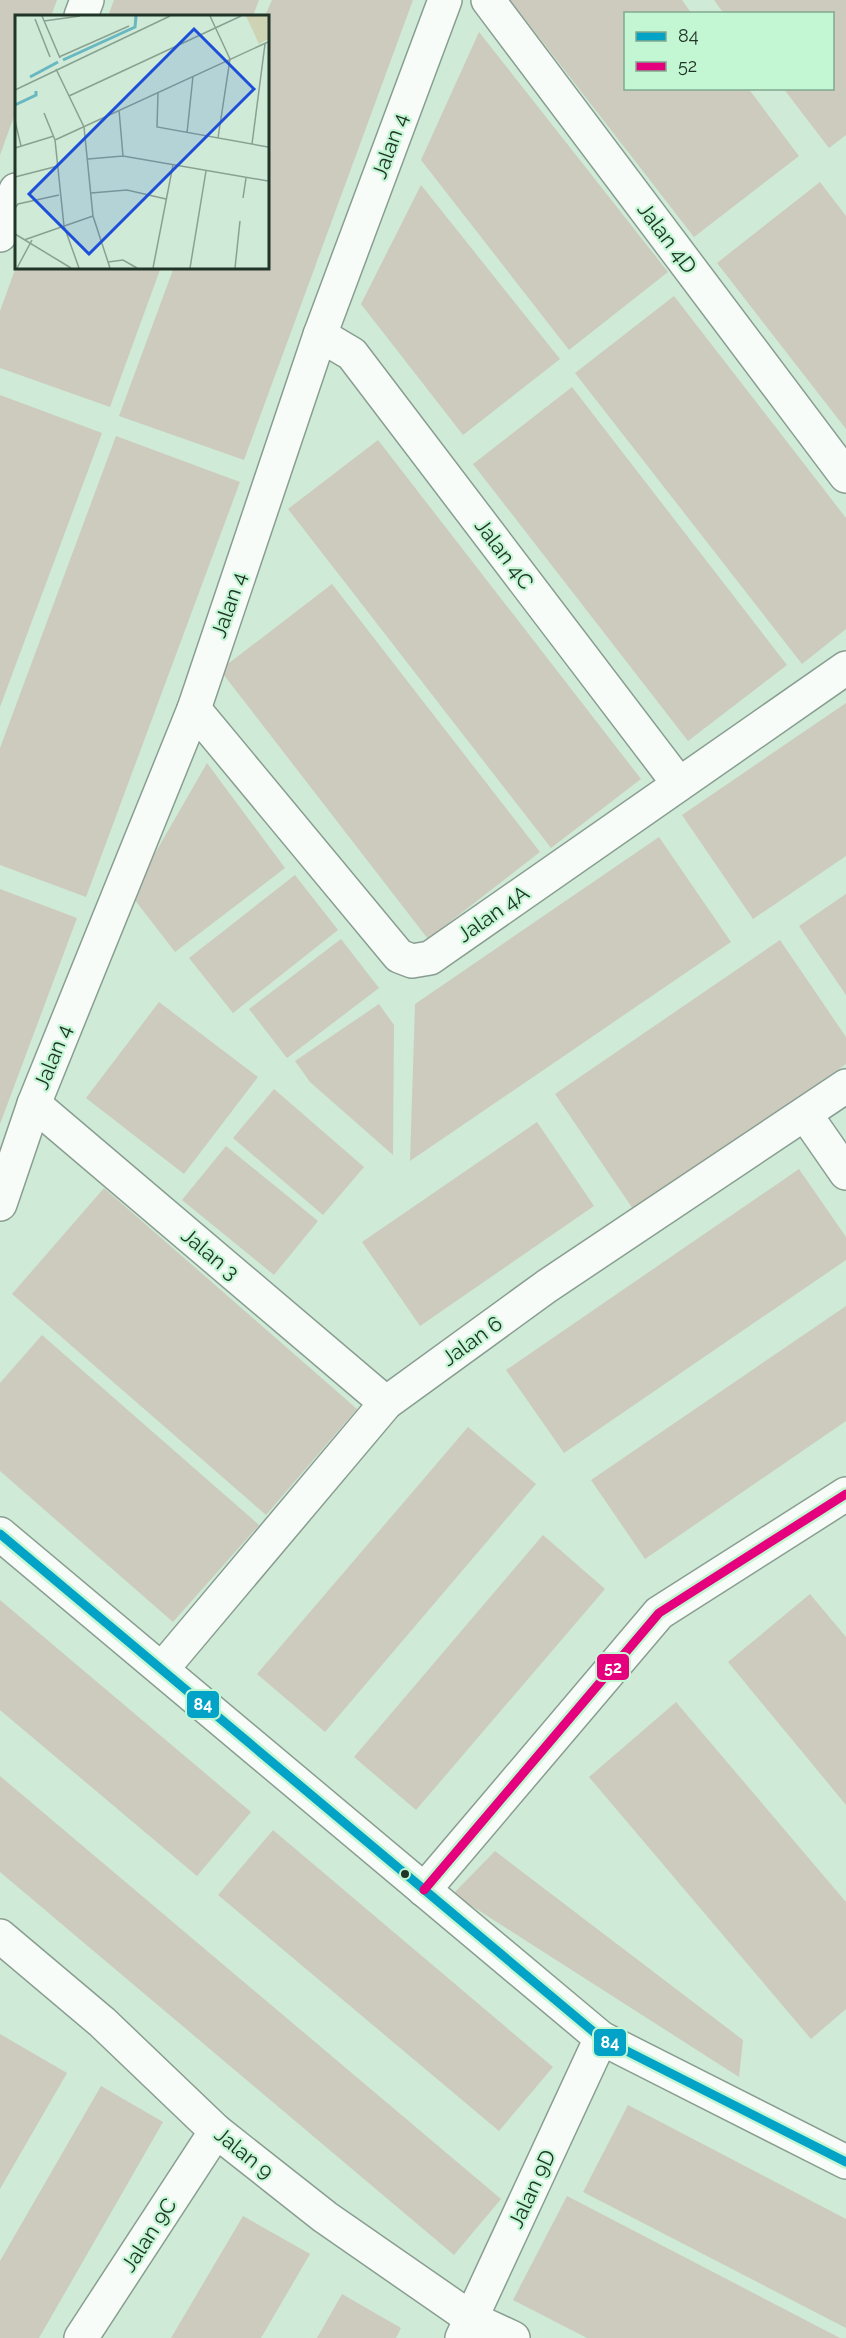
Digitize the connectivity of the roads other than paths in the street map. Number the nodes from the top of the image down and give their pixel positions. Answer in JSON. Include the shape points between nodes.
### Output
{"nodes":[{"id":1,"x":87,"y":0,"type":"edge"},
{"id":2,"x":445,"y":0,"type":"edge"},
{"id":3,"x":488,"y":0,"type":"edge"},
{"id":4,"x":81,"y":15,"type":"edge"},
{"id":5,"x":15,"y":193,"type":"edge"},
{"id":6,"x":0,"y":235,"type":"edge"},
{"id":7,"x":320,"y":335,"type":"junction"},
{"id":8,"x":846,"y":476,"type":"edge"},
{"id":9,"x":846,"y":668,"type":"edge"},
{"id":10,"x":194,"y":709,"type":"junction"},
{"id":11,"x":679,"y":784,"type":"junction"},
{"id":12,"x":846,"y":1086,"type":"edge"},
{"id":13,"x":34,"y":1104,"type":"junction"},
{"id":14,"x":805,"y":1114,"type":"junction"},
{"id":15,"x":846,"y":1173,"type":"edge"},
{"id":16,"x":0,"y":1204,"type":"edge"},
{"id":17,"x":386,"y":1403,"type":"junction"},
{"id":18,"x":846,"y":1494,"type":"edge"},
{"id":19,"x":0,"y":1534,"type":"edge"},
{"id":20,"x":162,"y":1669,"type":"junction"},
{"id":21,"x":424,"y":1890,"type":"junction"},
{"id":22,"x":0,"y":1936,"type":"edge"},
{"id":23,"x":601,"y":2038,"type":"junction"},
{"id":24,"x":216,"y":2131,"type":"junction"},
{"id":25,"x":846,"y":2162,"type":"edge"},
{"id":26,"x":467,"y":2329,"type":"edge"},
{"id":27,"x":81,"y":2338,"type":"edge"},
{"id":28,"x":513,"y":2338,"type":"edge"}],
"edges":[{"from":1,"to":4,"type":"street"},
{"from":2,"to":7,"type":"street","name":"Jalan 4"},
{"from":3,"to":8,"type":"street","name":"Jalan 4D"},
{"from":5,"to":6,"type":"street"},
{"from":7,"to":10,"type":"street","name":"Jalan 4"},
{"from":7,"to":11,"type":"street","name":"Jalan 4C","via":[[352,354]]},
{"from":9,"to":11,"type":"street","name":"Jalan 4A"},
{"from":10,"to":11,"type":"street","name":"Jalan 4A","via":[[399,956],[412,960],[430,958]]},
{"from":10,"to":13,"type":"street","name":"Jalan 4"},
{"from":12,"to":14,"type":"street","name":"Jalan 6"},
{"from":13,"to":16,"type":"street","name":"Jalan 4"},
{"from":13,"to":17,"type":"street","name":"Jalan 3"},
{"from":14,"to":15,"type":"street"},
{"from":14,"to":17,"type":"street","name":"Jalan 6","via":[[547,1286]]},
{"from":17,"to":20,"type":"street","name":"Jalan 6"},
{"from":18,"to":21,"type":"street","via":[[659,1613]]},
{"from":19,"to":20,"type":"street"},
{"from":20,"to":21,"type":"street"},
{"from":21,"to":23,"type":"street"},
{"from":22,"to":24,"type":"street","name":"Jalan 9","via":[[102,2022]]},
{"from":23,"to":25,"type":"street"},
{"from":23,"to":26,"type":"street","name":"Jalan 9D"},
{"from":24,"to":26,"type":"street","name":"Jalan 9"},
{"from":24,"to":27,"type":"street","name":"Jalan 9C"},
{"from":26,"to":28,"type":"street","name":"Jalan 9"}]}
